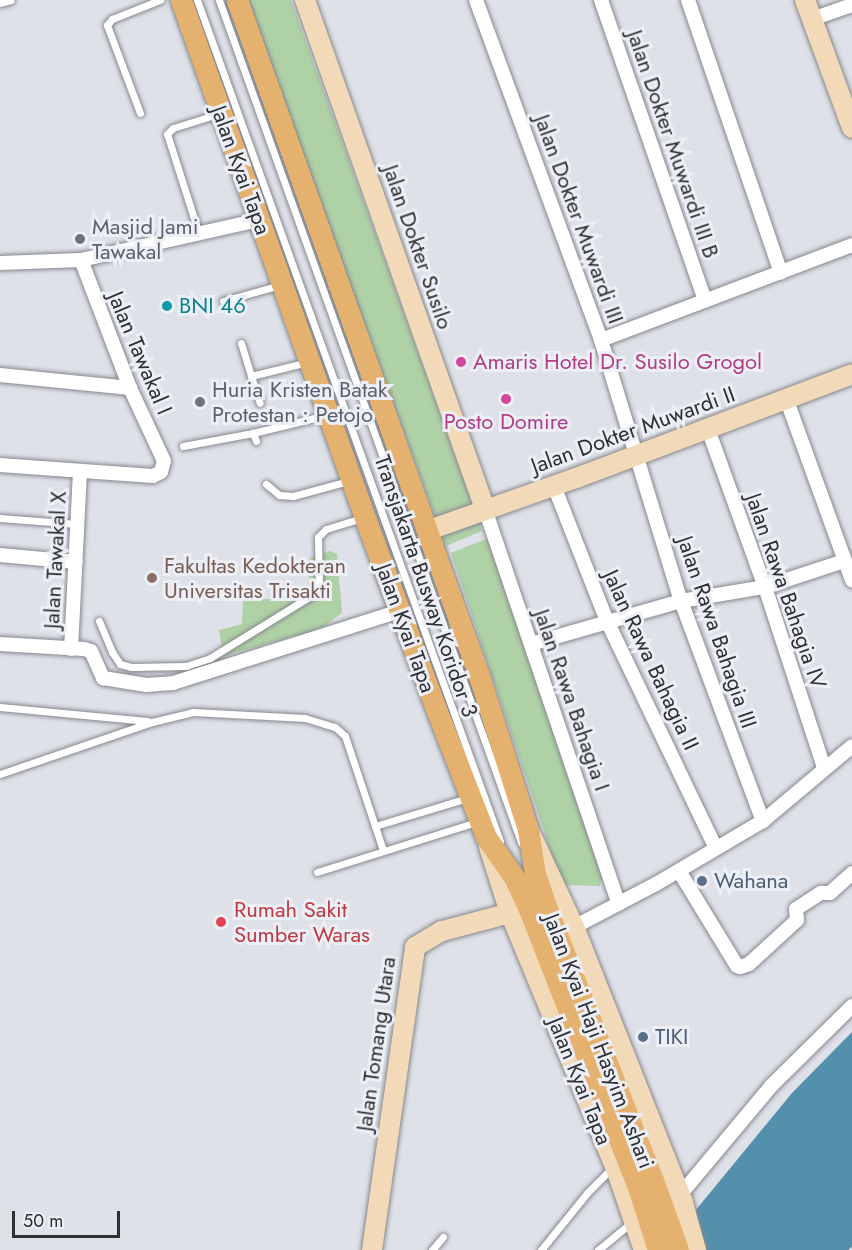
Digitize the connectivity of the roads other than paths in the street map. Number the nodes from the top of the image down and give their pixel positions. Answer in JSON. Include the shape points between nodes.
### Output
{"nodes":[{"id":1,"x":11,"y":0,"type":"edge"},
{"id":2,"x":160,"y":0,"type":"edge"},
{"id":3,"x":181,"y":0,"type":"edge"},
{"id":4,"x":197,"y":0,"type":"edge"},
{"id":5,"x":219,"y":0,"type":"edge"},
{"id":6,"x":237,"y":0,"type":"edge"},
{"id":7,"x":305,"y":0,"type":"edge"},
{"id":8,"x":476,"y":0,"type":"edge"},
{"id":9,"x":601,"y":0,"type":"edge"},
{"id":10,"x":688,"y":0,"type":"edge"},
{"id":11,"x":806,"y":0,"type":"edge"},
{"id":12,"x":0,"y":3,"type":"edge"},
{"id":13,"x":852,"y":5,"type":"edge"},
{"id":14,"x":812,"y":20,"type":"junction"},
{"id":15,"x":140,"y":113,"type":"dead end"},
{"id":16,"x":220,"y":113,"type":"junction"},
{"id":17,"x":852,"y":128,"type":"edge"},
{"id":18,"x":258,"y":220,"type":"junction"},
{"id":19,"x":199,"y":234,"type":"junction"},
{"id":20,"x":852,"y":245,"type":"edge"},
{"id":21,"x":81,"y":261,"type":"junction"},
{"id":22,"x":0,"y":263,"type":"edge"},
{"id":23,"x":781,"y":273,"type":"junction"},
{"id":24,"x":282,"y":284,"type":"junction"},
{"id":25,"x":705,"y":301,"type":"junction"},
{"id":26,"x":223,"y":302,"type":"dead end"},
{"id":27,"x":601,"y":340,"type":"junction"},
{"id":28,"x":241,"y":344,"type":"dead end"},
{"id":29,"x":310,"y":361,"type":"junction"},
{"id":30,"x":852,"y":374,"type":"edge"},
{"id":31,"x":0,"y":375,"type":"edge"},
{"id":32,"x":251,"y":376,"type":"junction"},
{"id":33,"x":130,"y":388,"type":"junction"},
{"id":34,"x":786,"y":398,"type":"junction"},
{"id":35,"x":260,"y":403,"type":"dead end"},
{"id":36,"x":329,"y":415,"type":"junction"},
{"id":37,"x":708,"y":429,"type":"junction"},
{"id":38,"x":253,"y":433,"type":"junction"},
{"id":39,"x":256,"y":441,"type":"dead end"},
{"id":40,"x":183,"y":446,"type":"dead end"},
{"id":41,"x":638,"y":454,"type":"junction"},
{"id":42,"x":0,"y":465,"type":"edge"},
{"id":43,"x":80,"y":472,"type":"junction"},
{"id":44,"x":352,"y":480,"type":"junction"},
{"id":45,"x":266,"y":484,"type":"dead end"},
{"id":46,"x":554,"y":486,"type":"junction"},
{"id":47,"x":485,"y":509,"type":"junction"},
{"id":48,"x":0,"y":518,"type":"edge"},
{"id":49,"x":365,"y":518,"type":"junction"},
{"id":50,"x":77,"y":524,"type":"junction"},
{"id":51,"x":429,"y":530,"type":"junction"},
{"id":52,"x":0,"y":555,"type":"edge"},
{"id":53,"x":844,"y":561,"type":"junction"},
{"id":54,"x":76,"y":562,"type":"junction"},
{"id":55,"x":852,"y":580,"type":"edge"},
{"id":56,"x":765,"y":587,"type":"junction"},
{"id":57,"x":681,"y":601,"type":"junction"},
{"id":58,"x":400,"y":611,"type":"junction"},
{"id":59,"x":99,"y":621,"type":"dead end"},
{"id":60,"x":607,"y":621,"type":"junction"},
{"id":61,"x":0,"y":644,"type":"edge"},
{"id":62,"x":531,"y":644,"type":"junction"},
{"id":63,"x":71,"y":649,"type":"junction"},
{"id":64,"x":0,"y":707,"type":"edge"},
{"id":65,"x":152,"y":722,"type":"junction"},
{"id":66,"x":852,"y":746,"type":"edge"},
{"id":67,"x":824,"y":767,"type":"junction"},
{"id":68,"x":0,"y":774,"type":"edge"},
{"id":69,"x":471,"y":796,"type":"junction"},
{"id":70,"x":763,"y":821,"type":"junction"},
{"id":71,"x":375,"y":826,"type":"junction"},
{"id":72,"x":483,"y":829,"type":"junction"},
{"id":73,"x":528,"y":830,"type":"junction"},
{"id":74,"x":717,"y":848,"type":"junction"},
{"id":75,"x":382,"y":850,"type":"junction"},
{"id":76,"x":679,"y":870,"type":"junction"},
{"id":77,"x":317,"y":872,"type":"dead end"},
{"id":78,"x":852,"y":873,"type":"edge"},
{"id":79,"x":535,"y":874,"type":"junction"},
{"id":80,"x":514,"y":877,"type":"junction"},
{"id":81,"x":619,"y":903,"type":"junction"},
{"id":82,"x":529,"y":910,"type":"junction"},
{"id":83,"x":574,"y":927,"type":"junction"},
{"id":84,"x":852,"y":1006,"type":"edge"},
{"id":85,"x":615,"y":1166,"type":"junction"},
{"id":86,"x":681,"y":1199,"type":"junction"},
{"id":87,"x":634,"y":1220,"type":"junction"},
{"id":88,"x":443,"y":1238,"type":"dead end"},
{"id":89,"x":644,"y":1248,"type":"edge"},
{"id":90,"x":372,"y":1250,"type":"edge"},
{"id":91,"x":432,"y":1250,"type":"edge"},
{"id":92,"x":541,"y":1250,"type":"edge"},
{"id":93,"x":598,"y":1250,"type":"edge"},
{"id":94,"x":678,"y":1250,"type":"edge"},
{"id":95,"x":696,"y":1250,"type":"edge"}],
"edges":[{"from":1,"to":12,"type":"lane"},
{"from":2,"to":15,"type":"lane","via":[[112,19],[107,25]]},
{"from":3,"to":16,"type":"main road","name":"Jalan Kyai Tapa"},
{"from":4,"to":80,"type":"lane","name":"Transjakarta Busway Koridor 3"},
{"from":5,"to":79,"type":"lane","name":"Transjakarta Busway Koridor 3","via":[[514,826]]},
{"from":6,"to":51,"type":"main road"},
{"from":7,"to":47,"type":"street","name":"Jalan Dokter Susilo"},
{"from":8,"to":27,"type":"street","name":"Jalan Dokter Muwardi III"},
{"from":9,"to":25,"type":"street","name":"Jalan Dokter Muwardi III B"},
{"from":10,"to":23,"type":"street"},
{"from":11,"to":14,"type":"street"},
{"from":13,"to":14,"type":"street"},
{"from":14,"to":17,"type":"street"},
{"from":16,"to":18,"type":"main road","name":"Jalan Kyai Tapa"},
{"from":16,"to":19,"type":"lane","via":[[173,128],[167,134]]},
{"from":18,"to":19,"type":"street"},
{"from":18,"to":24,"type":"main road","name":"Jalan Kyai Tapa"},
{"from":19,"to":21,"type":"street"},
{"from":20,"to":23,"type":"street"},
{"from":21,"to":22,"type":"street"},
{"from":21,"to":33,"type":"street","name":"Jalan Tawakal I"},
{"from":23,"to":25,"type":"street"},
{"from":24,"to":26,"type":"lane"},
{"from":24,"to":29,"type":"main road","name":"Jalan Kyai Tapa"},
{"from":25,"to":27,"type":"street"},
{"from":27,"to":41,"type":"street","name":"Jalan Dokter Muwardi III"},
{"from":28,"to":32,"type":"lane"},
{"from":29,"to":32,"type":"lane"},
{"from":29,"to":36,"type":"main road","name":"Jalan Kyai Tapa"},
{"from":30,"to":34,"type":"street","name":"Jalan Dokter Muwardi II"},
{"from":31,"to":33,"type":"street"},
{"from":32,"to":35,"type":"lane"},
{"from":33,"to":43,"type":"street","name":"Jalan Tawakal I","via":[[164,461],[162,472],[153,476]]},
{"from":34,"to":37,"type":"street","name":"Jalan Dokter Muwardi II"},
{"from":34,"to":53,"type":"street"},
{"from":36,"to":38,"type":"lane"},
{"from":36,"to":44,"type":"main road","name":"Jalan Kyai Tapa"},
{"from":37,"to":41,"type":"street","name":"Jalan Dokter Muwardi II"},
{"from":37,"to":56,"type":"street","name":"Jalan Rawa Bahagia IV"},
{"from":38,"to":39,"type":"lane"},
{"from":38,"to":40,"type":"lane"},
{"from":41,"to":46,"type":"street","name":"Jalan Dokter Muwardi II"},
{"from":41,"to":57,"type":"street","name":"Jalan Rawa Bahagia III"},
{"from":42,"to":43,"type":"street"},
{"from":43,"to":50,"type":"street","name":"Jalan Tawakal X"},
{"from":44,"to":45,"type":"lane","via":[[293,496],[279,495]]},
{"from":44,"to":49,"type":"main road","name":"Jalan Kyai Tapa"},
{"from":46,"to":47,"type":"street","name":"Jalan Dokter Muwardi II"},
{"from":46,"to":60,"type":"street","name":"Jalan Rawa Bahagia II"},
{"from":47,"to":51,"type":"street","name":"Jalan Dokter Muwardi II"},
{"from":47,"to":62,"type":"street","name":"Jalan Rawa Bahagia I"},
{"from":48,"to":50,"type":"lane"},
{"from":49,"to":58,"type":"main road","name":"Jalan Kyai Tapa"},
{"from":49,"to":59,"type":"lane","via":[[326,529],[318,537],[319,586],[312,595],[210,658],[186,666],[131,667],[120,663],[112,652]]},
{"from":50,"to":54,"type":"street","name":"Jalan Tawakal X"},
{"from":51,"to":73,"type":"main road"},
{"from":52,"to":54,"type":"street"},
{"from":53,"to":55,"type":"street"},
{"from":53,"to":56,"type":"street"},
{"from":54,"to":63,"type":"street","name":"Jalan Tawakal X"},
{"from":56,"to":57,"type":"street"},
{"from":56,"to":67,"type":"street","name":"Jalan Rawa Bahagia IV"},
{"from":57,"to":60,"type":"street"},
{"from":57,"to":70,"type":"street","name":"Jalan Rawa Bahagia III"},
{"from":58,"to":63,"type":"street","via":[[173,683],[146,685],[109,680],[101,674],[91,651]]},
{"from":58,"to":69,"type":"main road","name":"Jalan Kyai Tapa"},
{"from":60,"to":62,"type":"street"},
{"from":60,"to":74,"type":"street","name":"Jalan Rawa Bahagia II"},
{"from":61,"to":63,"type":"street"},
{"from":62,"to":81,"type":"street","name":"Jalan Rawa Bahagia I"},
{"from":64,"to":65,"type":"lane"},
{"from":65,"to":68,"type":"lane"},
{"from":65,"to":71,"type":"lane","via":[[208,712],[305,718],[336,727],[345,736]]},
{"from":66,"to":67,"type":"street"},
{"from":67,"to":70,"type":"street"},
{"from":69,"to":71,"type":"lane"},
{"from":69,"to":72,"type":"main road","name":"Jalan Kyai Tapa"},
{"from":70,"to":74,"type":"street"},
{"from":71,"to":75,"type":"lane"},
{"from":72,"to":75,"type":"lane"},
{"from":72,"to":80,"type":"main road","name":"Jalan Kyai Haji Hasyim Ashari"},
{"from":72,"to":82,"type":"street","name":"Jalan Kyai Tapa"},
{"from":73,"to":79,"type":"main road","name":"Jalan Kyai Haji Hasyim Ashari"},
{"from":73,"to":83,"type":"street"},
{"from":74,"to":76,"type":"street"},
{"from":75,"to":77,"type":"lane"},
{"from":76,"to":78,"type":"street","via":[[740,967],[749,964],[797,920],[796,909],[821,893],[830,893]]},
{"from":76,"to":81,"type":"street"},
{"from":79,"to":82,"type":"main road","name":"Jalan Kyai Haji Hasyim Ashari"},
{"from":80,"to":82,"type":"main road","name":"Jalan Kyai Haji Hasyim Ashari"},
{"from":81,"to":83,"type":"street"},
{"from":82,"to":85,"type":"street","name":"Jalan Kyai Tapa"},
{"from":82,"to":89,"type":"main road","name":"Jalan Kyai Haji Hasyim Ashari","via":[[638,1187]]},
{"from":82,"to":90,"type":"street","name":"Jalan Tomang Utara","via":[[442,931],[415,947]]},
{"from":82,"to":94,"type":"main road","name":"Jalan Kyai Haji Hasyim Ashari","via":[[653,1180]]},
{"from":83,"to":86,"type":"street"},
{"from":84,"to":86,"type":"street","via":[[771,1086]]},
{"from":85,"to":87,"type":"street","name":"Jalan Kyai Tapa"},
{"from":85,"to":92,"type":"lane","via":[[587,1193]]},
{"from":86,"to":95,"type":"street"},
{"from":87,"to":89,"type":"street","name":"Jalan Kyai Tapa"},
{"from":87,"to":93,"type":"lane"},
{"from":88,"to":91,"type":"lane"}]}
